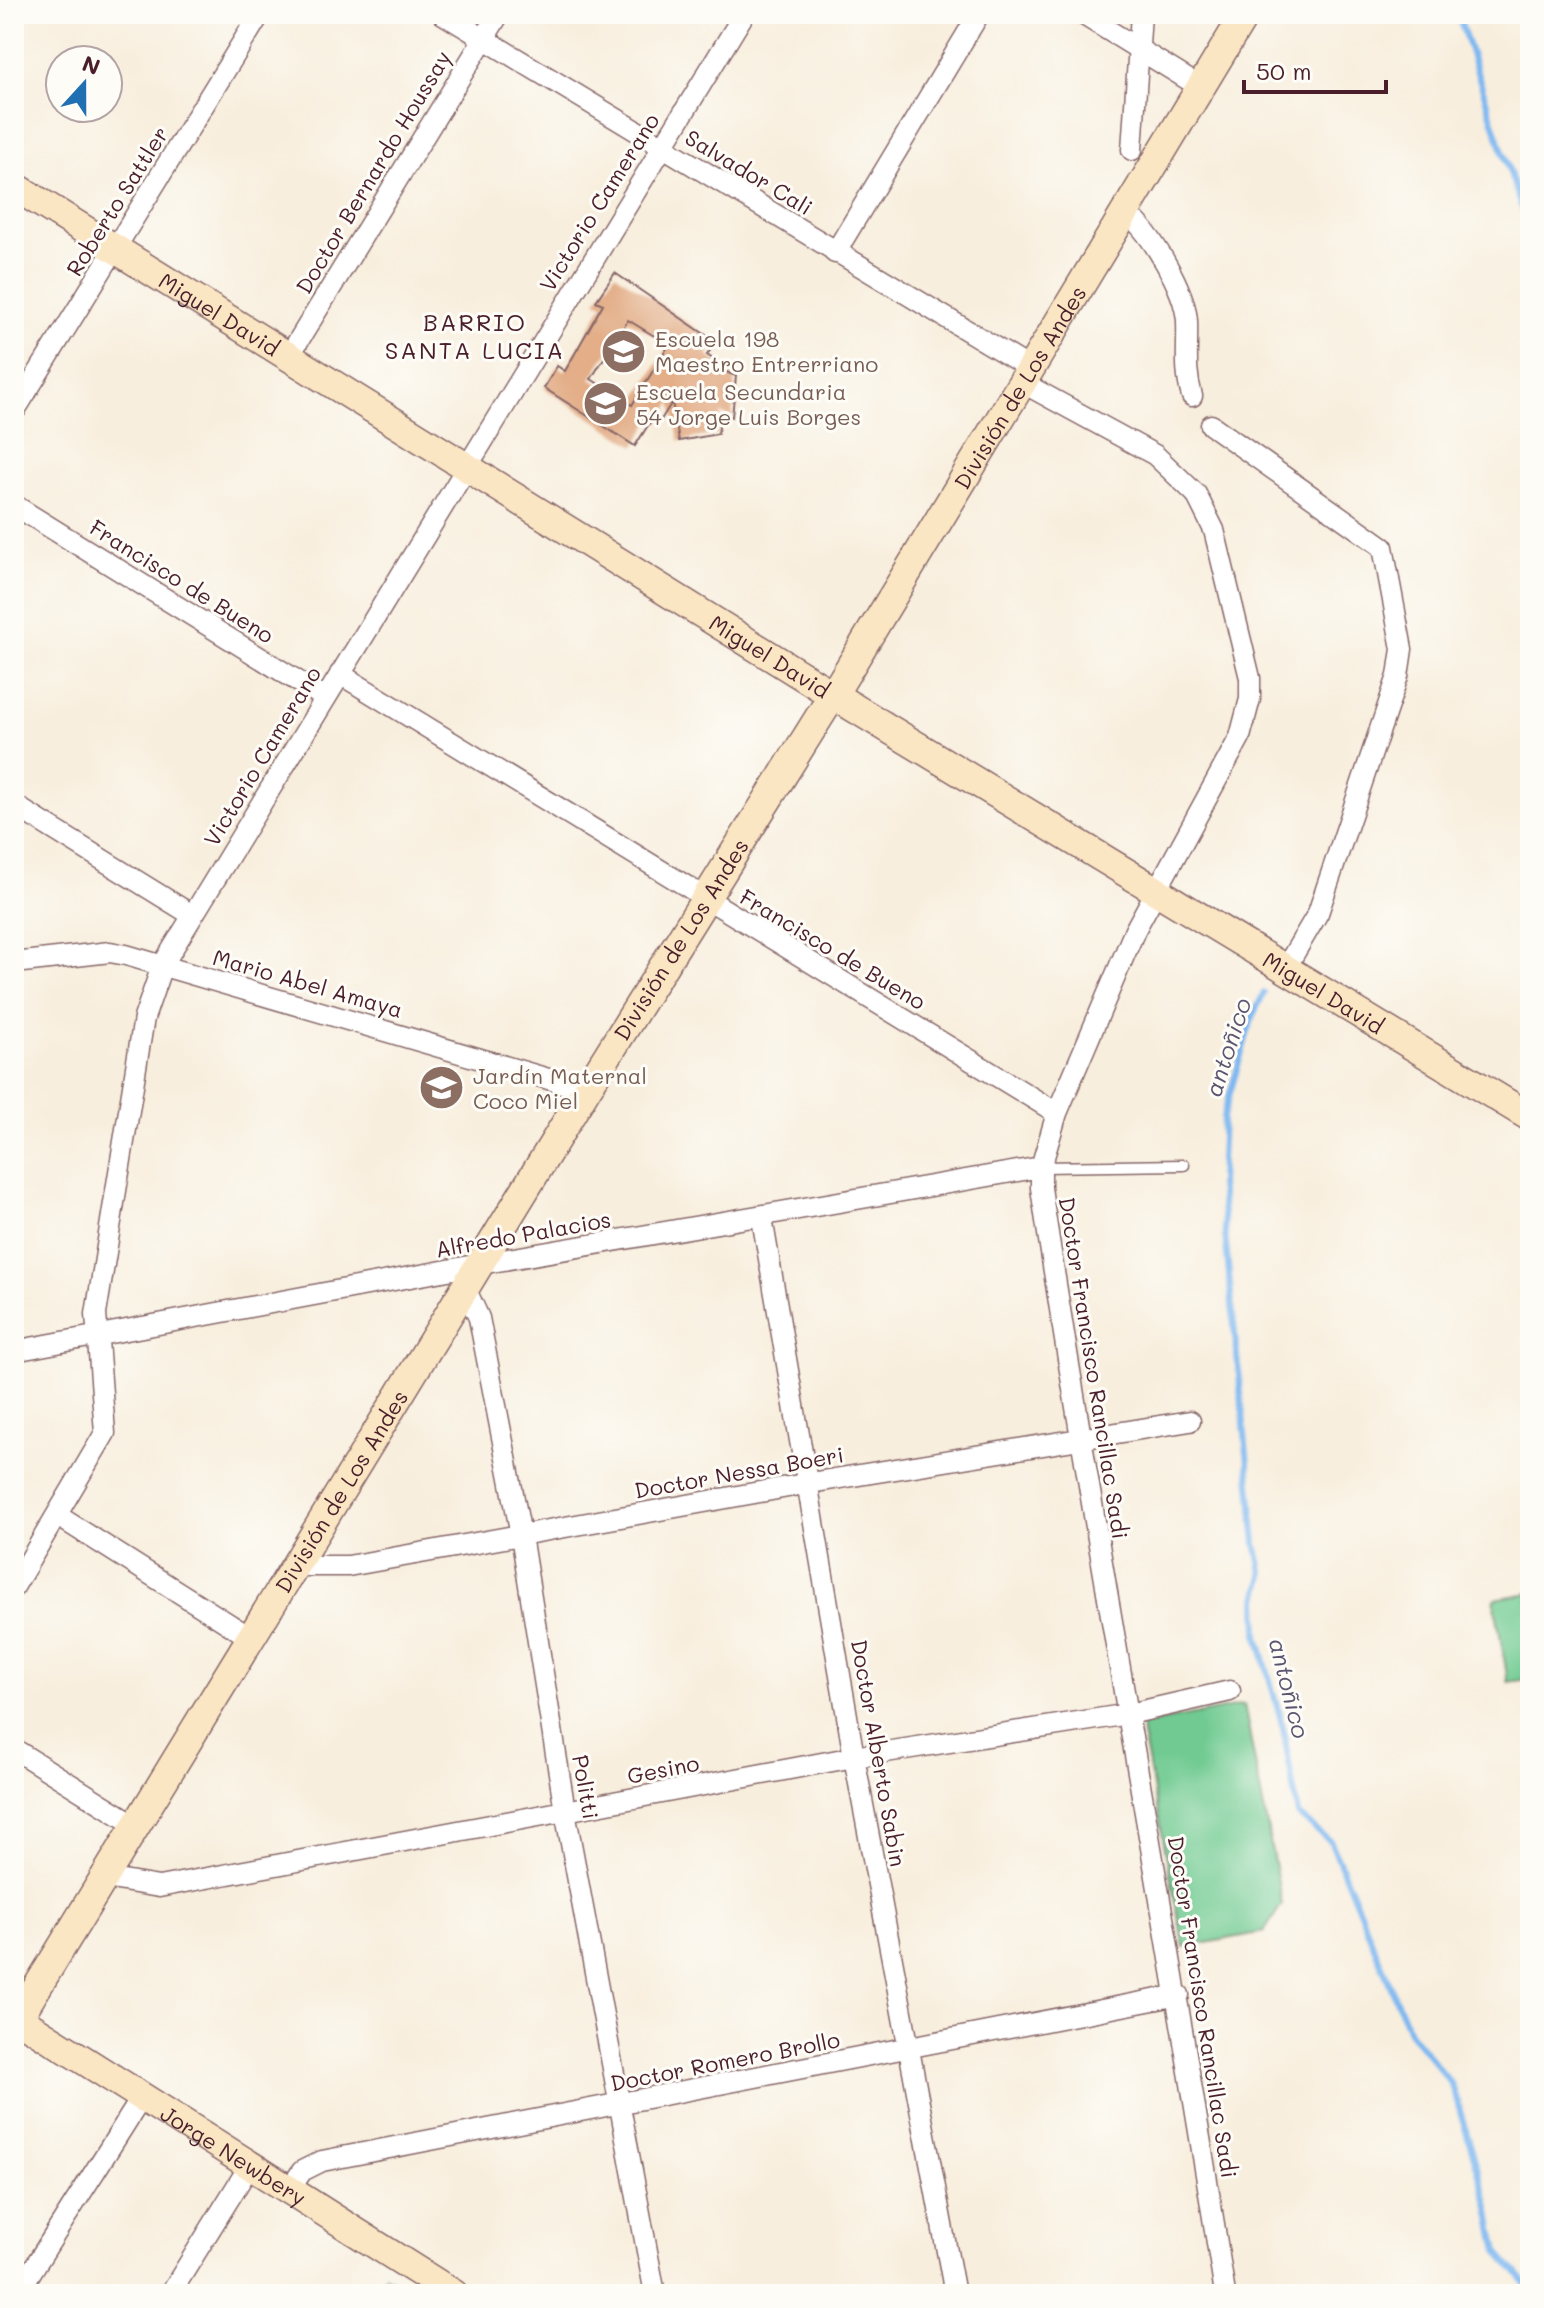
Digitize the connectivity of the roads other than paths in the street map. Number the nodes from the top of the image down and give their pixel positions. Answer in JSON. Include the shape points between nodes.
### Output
{"nodes":[{"id":1,"x":260,"y":14,"type":"edge"},
{"id":2,"x":443,"y":14,"type":"edge"},
{"id":3,"x":499,"y":14,"type":"edge"},
{"id":4,"x":744,"y":14,"type":"edge"},
{"id":5,"x":979,"y":14,"type":"edge"},
{"id":6,"x":1082,"y":14,"type":"edge"},
{"id":7,"x":1141,"y":14,"type":"edge"},
{"id":8,"x":1245,"y":14,"type":"edge"},
{"id":9,"x":483,"y":39,"type":"junction"},
{"id":10,"x":1137,"y":48,"type":"junction"},
{"id":11,"x":1200,"y":87,"type":"junction"},
{"id":12,"x":661,"y":147,"type":"junction"},
{"id":13,"x":1132,"y":150,"type":"dead end"},
{"id":14,"x":14,"y":186,"type":"edge"},
{"id":15,"x":1127,"y":213,"type":"junction"},
{"id":16,"x":116,"y":249,"type":"junction"},
{"id":17,"x":835,"y":253,"type":"junction"},
{"id":18,"x":289,"y":356,"type":"junction"},
{"id":19,"x":1027,"y":376,"type":"junction"},
{"id":20,"x":1192,"y":396,"type":"dead end"},
{"id":21,"x":14,"y":412,"type":"edge"},
{"id":22,"x":1211,"y":425,"type":"dead end"},
{"id":23,"x":464,"y":467,"type":"junction"},
{"id":24,"x":1196,"y":494,"type":"joint"},
{"id":25,"x":14,"y":505,"type":"edge"},
{"id":26,"x":340,"y":674,"type":"junction"},
{"id":27,"x":833,"y":695,"type":"junction"},
{"id":28,"x":325,"y":698,"type":"junction"},
{"id":29,"x":14,"y":805,"type":"edge"},
{"id":30,"x":1155,"y":890,"type":"junction"},
{"id":31,"x":706,"y":900,"type":"junction"},
{"id":32,"x":192,"y":915,"type":"junction"},
{"id":33,"x":14,"y":963,"type":"edge"},
{"id":34,"x":162,"y":966,"type":"junction"},
{"id":35,"x":1285,"y":969,"type":"junction"},
{"id":36,"x":586,"y":1090,"type":"junction"},
{"id":37,"x":1057,"y":1113,"type":"junction"},
{"id":38,"x":1530,"y":1117,"type":"edge"},
{"id":39,"x":1184,"y":1165,"type":"dead end"},
{"id":40,"x":1041,"y":1167,"type":"junction"},
{"id":41,"x":762,"y":1218,"type":"junction"},
{"id":42,"x":480,"y":1264,"type":"junction"},
{"id":43,"x":466,"y":1290,"type":"junction"},
{"id":44,"x":96,"y":1336,"type":"junction"},
{"id":45,"x":14,"y":1351,"type":"edge"},
{"id":46,"x":1190,"y":1421,"type":"dead end"},
{"id":47,"x":1080,"y":1440,"type":"junction"},
{"id":48,"x":810,"y":1483,"type":"junction"},
{"id":49,"x":58,"y":1516,"type":"junction"},
{"id":50,"x":521,"y":1535,"type":"junction"},
{"id":51,"x":296,"y":1566,"type":"junction"},
{"id":52,"x":14,"y":1587,"type":"edge"},
{"id":53,"x":251,"y":1638,"type":"junction"},
{"id":54,"x":1230,"y":1691,"type":"dead end"},
{"id":55,"x":1129,"y":1714,"type":"junction"},
{"id":56,"x":14,"y":1749,"type":"edge"},
{"id":57,"x":854,"y":1757,"type":"junction"},
{"id":58,"x":565,"y":1811,"type":"junction"},
{"id":59,"x":137,"y":1826,"type":"junction"},
{"id":60,"x":105,"y":1878,"type":"junction"},
{"id":61,"x":1179,"y":1995,"type":"junction"},
{"id":62,"x":15,"y":2020,"type":"edge"},
{"id":63,"x":908,"y":2050,"type":"junction"},
{"id":64,"x":142,"y":2097,"type":"junction"},
{"id":65,"x":621,"y":2106,"type":"junction"},
{"id":66,"x":250,"y":2165,"type":"junction"},
{"id":67,"x":290,"y":2189,"type":"junction"},
{"id":68,"x":17,"y":2294,"type":"edge"},
{"id":69,"x":170,"y":2294,"type":"edge"},
{"id":70,"x":454,"y":2294,"type":"edge"},
{"id":71,"x":655,"y":2294,"type":"edge"},
{"id":72,"x":955,"y":2294,"type":"edge"},
{"id":73,"x":1225,"y":2294,"type":"edge"}],
"edges":[{"from":1,"to":16,"type":"street","name":"Roberto Sattler"},
{"from":2,"to":9,"type":"street","name":"Salvador Cali"},
{"from":3,"to":9,"type":"street","name":"Doctor Bernardo Houssay"},
{"from":4,"to":12,"type":"street","name":"Victorio Camerano"},
{"from":5,"to":17,"type":"street"},
{"from":6,"to":10,"type":"street"},
{"from":7,"to":10,"type":"street"},
{"from":8,"to":11,"type":"street","name":"División de Los Andes"},
{"from":9,"to":12,"type":"street","name":"Salvador Cali"},
{"from":9,"to":18,"type":"street","name":"Doctor Bernardo Houssay"},
{"from":10,"to":11,"type":"street"},
{"from":10,"to":13,"type":"street"},
{"from":11,"to":15,"type":"street","name":"División de Los Andes"},
{"from":12,"to":17,"type":"street","name":"Salvador Cali"},
{"from":12,"to":23,"type":"street","name":"Victorio Camerano"},
{"from":14,"to":16,"type":"street","name":"Miguel David"},
{"from":15,"to":19,"type":"street","name":"División de Los Andes"},
{"from":15,"to":20,"type":"street","via":[[1150,234],[1186,310],[1186,377]]},
{"from":16,"to":18,"type":"street","name":"Miguel David"},
{"from":16,"to":21,"type":"street","name":"Roberto Sattler"},
{"from":17,"to":19,"type":"street","name":"Salvador Cali"},
{"from":18,"to":23,"type":"street","name":"Miguel David"},
{"from":19,"to":24,"type":"street","name":"Salvador Cali","via":[[1155,455]]},
{"from":19,"to":27,"type":"street","name":"División de Los Andes"},
{"from":22,"to":35,"type":"street","via":[[1383,547],[1402,649],[1398,676],[1318,913]]},
{"from":23,"to":26,"type":"street","name":"Victorio Camerano"},
{"from":23,"to":27,"type":"street","name":"Miguel David"},
{"from":24,"to":30,"type":"street","name":"Doctor Francisco Rancillac Sadi","via":[[1214,530],[1248,662],[1250,699],[1240,737]]},
{"from":25,"to":28,"type":"street","name":"Francisco de Bueno"},
{"from":26,"to":28,"type":"street","name":"Victorio Camerano"},
{"from":26,"to":31,"type":"street","name":"Francisco de Bueno"},
{"from":27,"to":30,"type":"street","name":"Miguel David"},
{"from":27,"to":31,"type":"street","name":"División de Los Andes"},
{"from":28,"to":32,"type":"street","name":"Victorio Camerano"},
{"from":29,"to":32,"type":"street"},
{"from":30,"to":35,"type":"street","name":"Miguel David"},
{"from":30,"to":37,"type":"street","name":"Doctor Francisco Rancillac Sadi"},
{"from":31,"to":36,"type":"street","name":"División de Los Andes"},
{"from":31,"to":37,"type":"street","name":"Francisco de Bueno"},
{"from":32,"to":34,"type":"street","name":"Victorio Camerano"},
{"from":33,"to":34,"type":"street","name":"Mario Abel Amaya","via":[[110,952]]},
{"from":34,"to":36,"type":"street","name":"Mario Abel Amaya"},
{"from":34,"to":44,"type":"street","name":"Victorio Camerano","via":[[144,1018]]},
{"from":35,"to":38,"type":"street","name":"Miguel David"},
{"from":36,"to":42,"type":"street","name":"División de Los Andes"},
{"from":37,"to":40,"type":"street","name":"Doctor Francisco Rancillac Sadi"},
{"from":39,"to":40,"type":"lane"},
{"from":40,"to":41,"type":"street","name":"Alfredo Palacios"},
{"from":40,"to":47,"type":"street","name":"Doctor Francisco Rancillac Sadi"},
{"from":41,"to":42,"type":"street","name":"Alfredo Palacios"},
{"from":41,"to":48,"type":"street","name":"Doctor Alberto Sabin"},
{"from":42,"to":43,"type":"street","name":"División de Los Andes"},
{"from":42,"to":44,"type":"street","name":"Alfredo Palacios"},
{"from":43,"to":50,"type":"street","name":"Politti","via":[[479,1318]]},
{"from":43,"to":51,"type":"street","name":"División de Los Andes"},
{"from":44,"to":45,"type":"street","name":"Alfredo Palacios"},
{"from":44,"to":49,"type":"street","name":"Victorio Camerano","via":[[105,1433]]},
{"from":46,"to":47,"type":"street","name":"Doctor Nessa Boeri"},
{"from":47,"to":48,"type":"street","name":"Doctor Nessa Boeri"},
{"from":47,"to":55,"type":"street","name":"Doctor Francisco Rancillac Sadi"},
{"from":48,"to":50,"type":"street","name":"Doctor Nessa Boeri"},
{"from":48,"to":57,"type":"street","name":"Doctor Alberto Sabin"},
{"from":49,"to":52,"type":"street","name":"Victorio Camerano"},
{"from":49,"to":53,"type":"street"},
{"from":50,"to":51,"type":"street","name":"Doctor Nessa Boeri","via":[[348,1566]]},
{"from":50,"to":58,"type":"street","name":"Politti"},
{"from":51,"to":53,"type":"street","name":"División de Los Andes"},
{"from":53,"to":59,"type":"street","name":"División de Los Andes"},
{"from":54,"to":55,"type":"street","name":"Gesino"},
{"from":55,"to":57,"type":"street","name":"Gesino"},
{"from":55,"to":61,"type":"street","name":"Doctor Francisco Rancillac Sadi"},
{"from":56,"to":59,"type":"street"},
{"from":57,"to":58,"type":"street","name":"Gesino"},
{"from":57,"to":63,"type":"street","name":"Doctor Alberto Sabin"},
{"from":58,"to":60,"type":"street","name":"Gesino","via":[[159,1887]]},
{"from":58,"to":65,"type":"street","name":"Politti"},
{"from":59,"to":60,"type":"street","name":"División de Los Andes"},
{"from":60,"to":62,"type":"street","name":"División de Los Andes"},
{"from":61,"to":63,"type":"street","name":"Doctor Romero Brollo"},
{"from":61,"to":73,"type":"street","name":"Doctor Francisco Rancillac Sadi"},
{"from":62,"to":64,"type":"street","name":"Jorge Newbery"},
{"from":63,"to":65,"type":"street","name":"Doctor Romero Brollo"},
{"from":63,"to":72,"type":"street","name":"Doctor Alberto Sabin"},
{"from":64,"to":66,"type":"street","name":"Jorge Newbery"},
{"from":64,"to":68,"type":"street"},
{"from":65,"to":67,"type":"street","name":"Doctor Romero Brollo","via":[[322,2161],[302,2171]]},
{"from":65,"to":71,"type":"street","name":"Politti"},
{"from":66,"to":67,"type":"street","name":"Jorge Newbery"},
{"from":66,"to":69,"type":"street"},
{"from":67,"to":70,"type":"street","name":"Jorge Newbery"}]}
